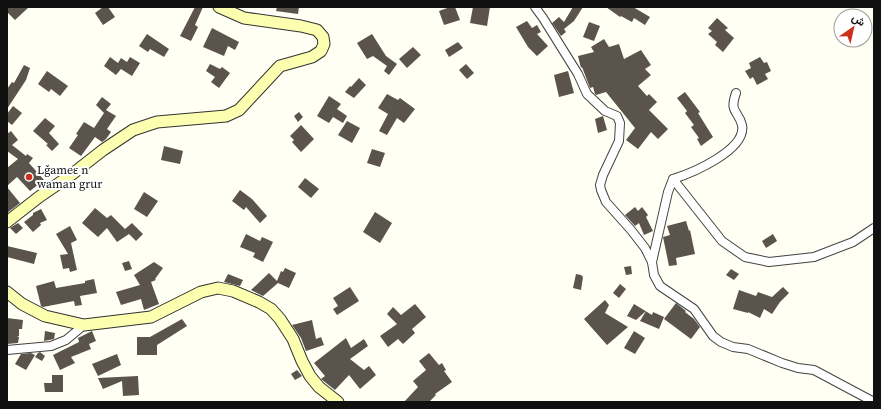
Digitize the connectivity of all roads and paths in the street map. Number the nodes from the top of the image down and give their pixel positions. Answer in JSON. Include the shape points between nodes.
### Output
{"nodes":[{"id":1,"x":219,"y":7,"type":"edge"},
{"id":2,"x":535,"y":7,"type":"edge"},
{"id":3,"x":736,"y":93,"type":"dead end"},
{"id":4,"x":673,"y":179,"type":"junction"},
{"id":5,"x":7,"y":222,"type":"edge"},
{"id":6,"x":874,"y":228,"type":"edge"},
{"id":7,"x":652,"y":262,"type":"junction"},
{"id":8,"x":7,"y":292,"type":"edge"},
{"id":9,"x":84,"y":325,"type":"junction"},
{"id":10,"x":7,"y":350,"type":"edge"},
{"id":11,"x":338,"y":402,"type":"edge"},
{"id":12,"x":874,"y":402,"type":"edge"}],
"edges":[{"from":1,"to":5,"type":"street","via":[[244,18],[316,30],[323,37],[324,44],[321,51],[312,57],[280,66],[239,110],[226,116],[157,122],[133,130]]},
{"from":2,"to":7,"type":"street","via":[[578,74],[587,94],[605,111],[617,116],[620,123],[619,141],[603,175],[601,190],[606,202],[645,248]]},
{"from":3,"to":4,"type":"street","via":[[733,109],[742,126],[738,141],[725,154]]},
{"from":4,"to":6,"type":"street","via":[[722,241],[745,257],[769,262],[814,257],[852,242]]},
{"from":4,"to":7,"type":"street"},
{"from":7,"to":12,"type":"street","via":[[654,275],[660,286],[694,309],[713,336],[722,342],[732,347],[748,349],[782,364],[814,370]]},
{"from":8,"to":9,"type":"street","via":[[39,314]]},
{"from":9,"to":10,"type":"street","via":[[66,340],[51,346]]},
{"from":9,"to":11,"type":"street","via":[[151,317],[201,292],[218,288],[233,291],[259,302],[280,319],[293,339],[310,376]]}]}
